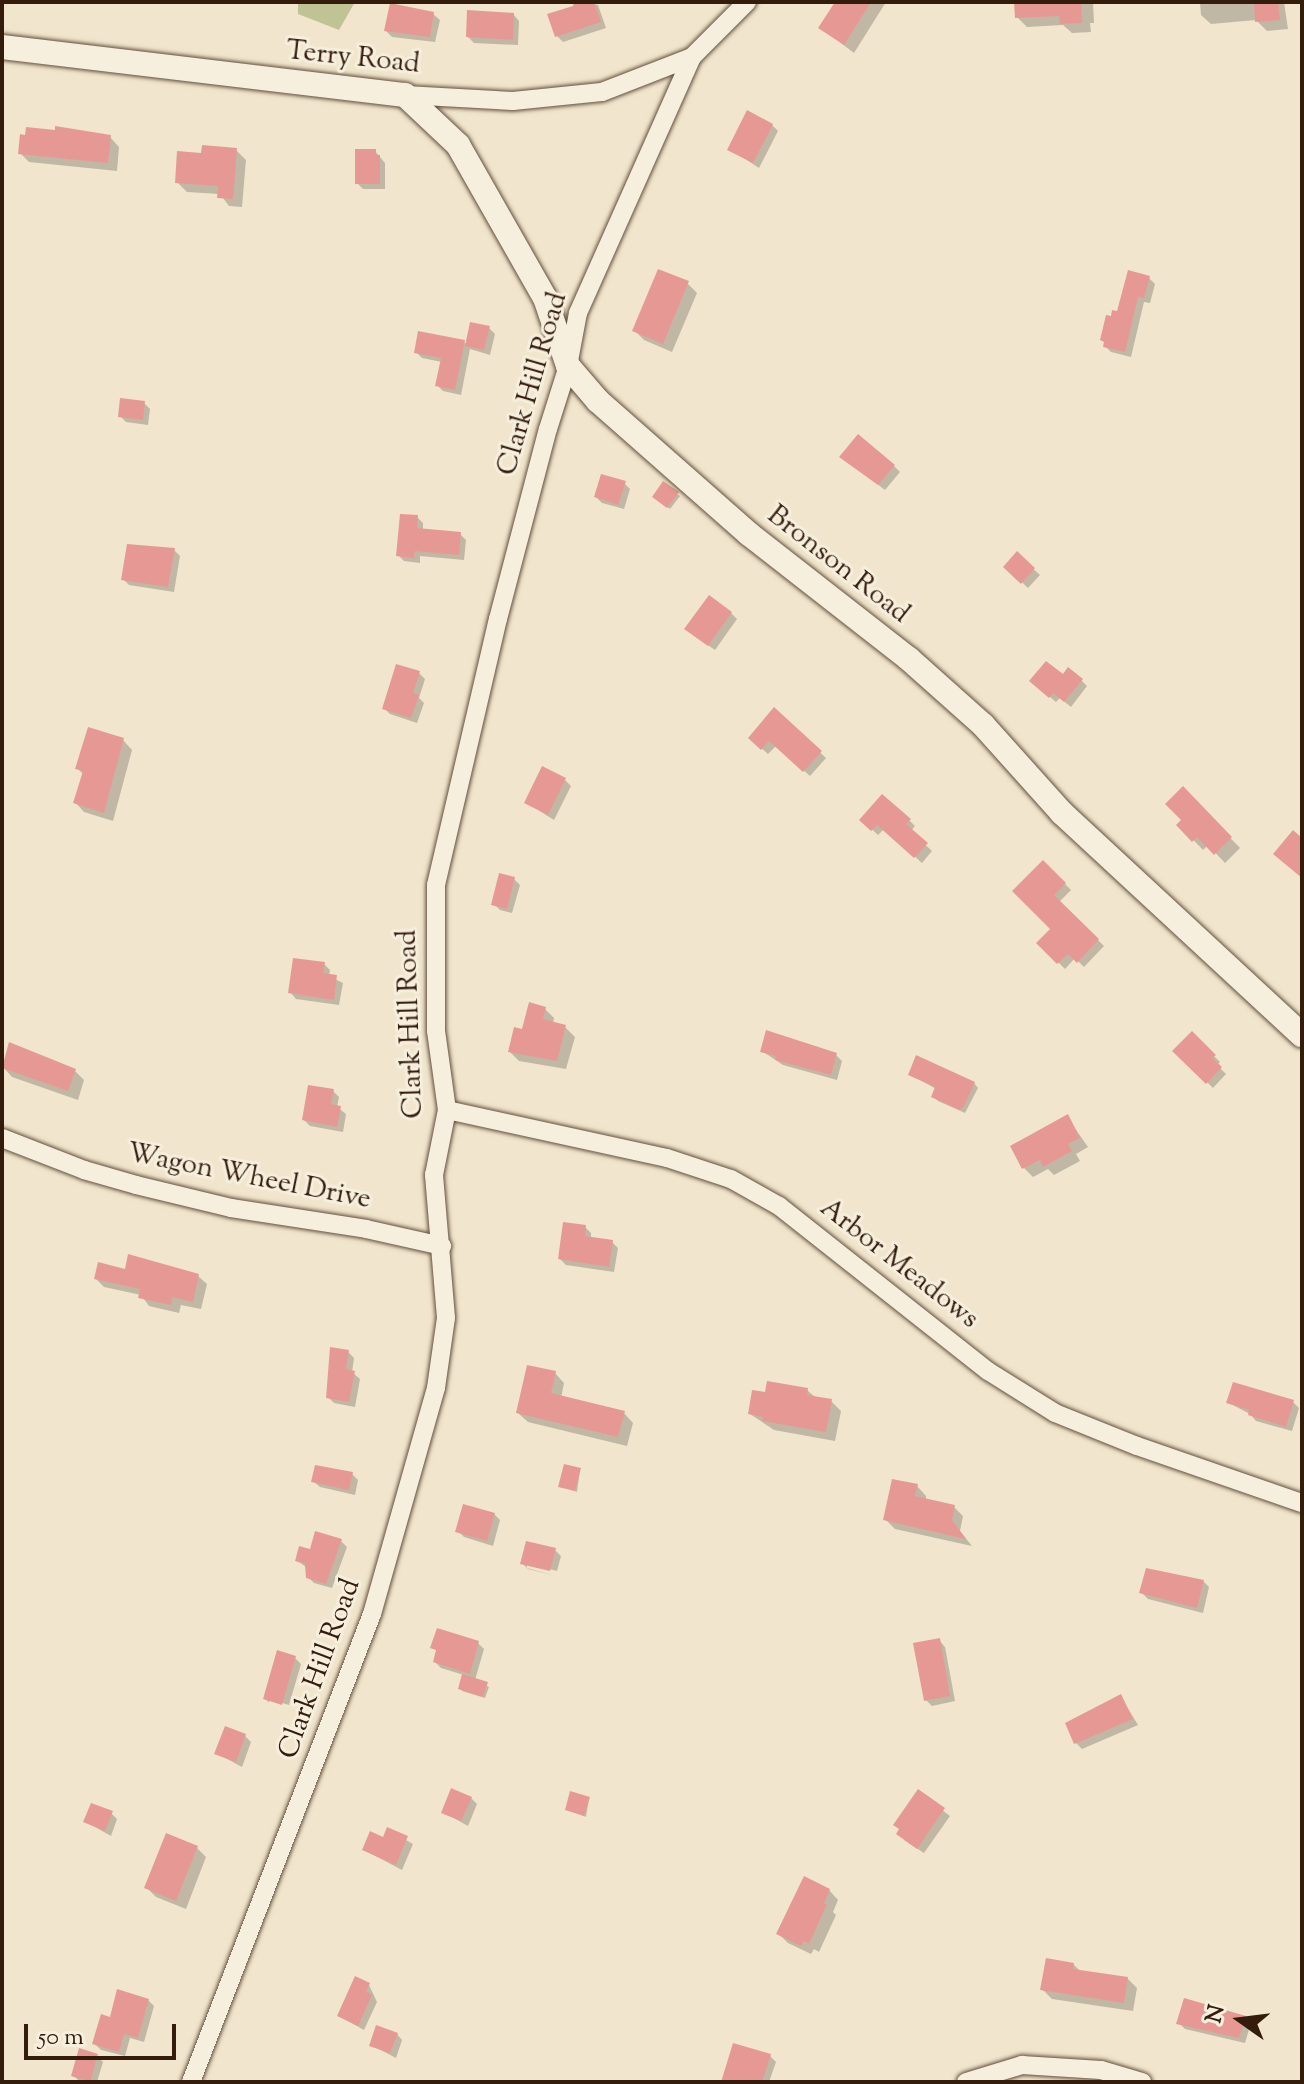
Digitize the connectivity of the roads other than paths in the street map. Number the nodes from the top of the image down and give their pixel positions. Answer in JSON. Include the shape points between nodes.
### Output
{"nodes":[{"id":1,"x":747,"y":2,"type":"edge"},
{"id":2,"x":2,"y":47,"type":"edge"},
{"id":3,"x":692,"y":57,"type":"junction"},
{"id":4,"x":405,"y":95,"type":"junction"},
{"id":5,"x":568,"y":366,"type":"junction"},
{"id":6,"x":1302,"y":1035,"type":"edge"},
{"id":7,"x":447,"y":1110,"type":"junction"},
{"id":8,"x":2,"y":1138,"type":"edge"},
{"id":9,"x":442,"y":1246,"type":"junction"},
{"id":10,"x":1302,"y":1503,"type":"edge"},
{"id":11,"x":191,"y":2082,"type":"edge"},
{"id":12,"x":966,"y":2082,"type":"edge"},
{"id":13,"x":1142,"y":2082,"type":"edge"}],
"edges":[{"from":1,"to":3,"type":"street"},
{"from":2,"to":4,"type":"street","name":"Terry Road"},
{"from":3,"to":4,"type":"street","name":"Terry Road","via":[[602,92],[513,101]]},
{"from":3,"to":5,"type":"street","name":"Clark Hill Road","via":[[578,313]]},
{"from":4,"to":5,"type":"street","name":"Bronson Road","via":[[458,145],[472,168],[545,298]]},
{"from":5,"to":6,"type":"street","name":"Bronson Road","via":[[598,401],[749,534],[909,659],[983,725],[1062,813]]},
{"from":5,"to":7,"type":"street","name":"Clark Hill Road","via":[[506,590],[436,885],[436,1031]]},
{"from":7,"to":9,"type":"street","name":"Clark Hill Road","via":[[434,1175]]},
{"from":7,"to":10,"type":"street","name":"Arbor Meadows","via":[[667,1158],[731,1179],[779,1206],[988,1371],[1055,1413]]},
{"from":8,"to":9,"type":"street","name":"Wagon Wheel Drive","via":[[84,1170],[231,1208]]},
{"from":9,"to":11,"type":"street","name":"Clark Hill Road","via":[[446,1318],[438,1374],[400,1522],[372,1614]]},
{"from":12,"to":13,"type":"street","via":[[1022,2065],[1101,2070]]}]}
